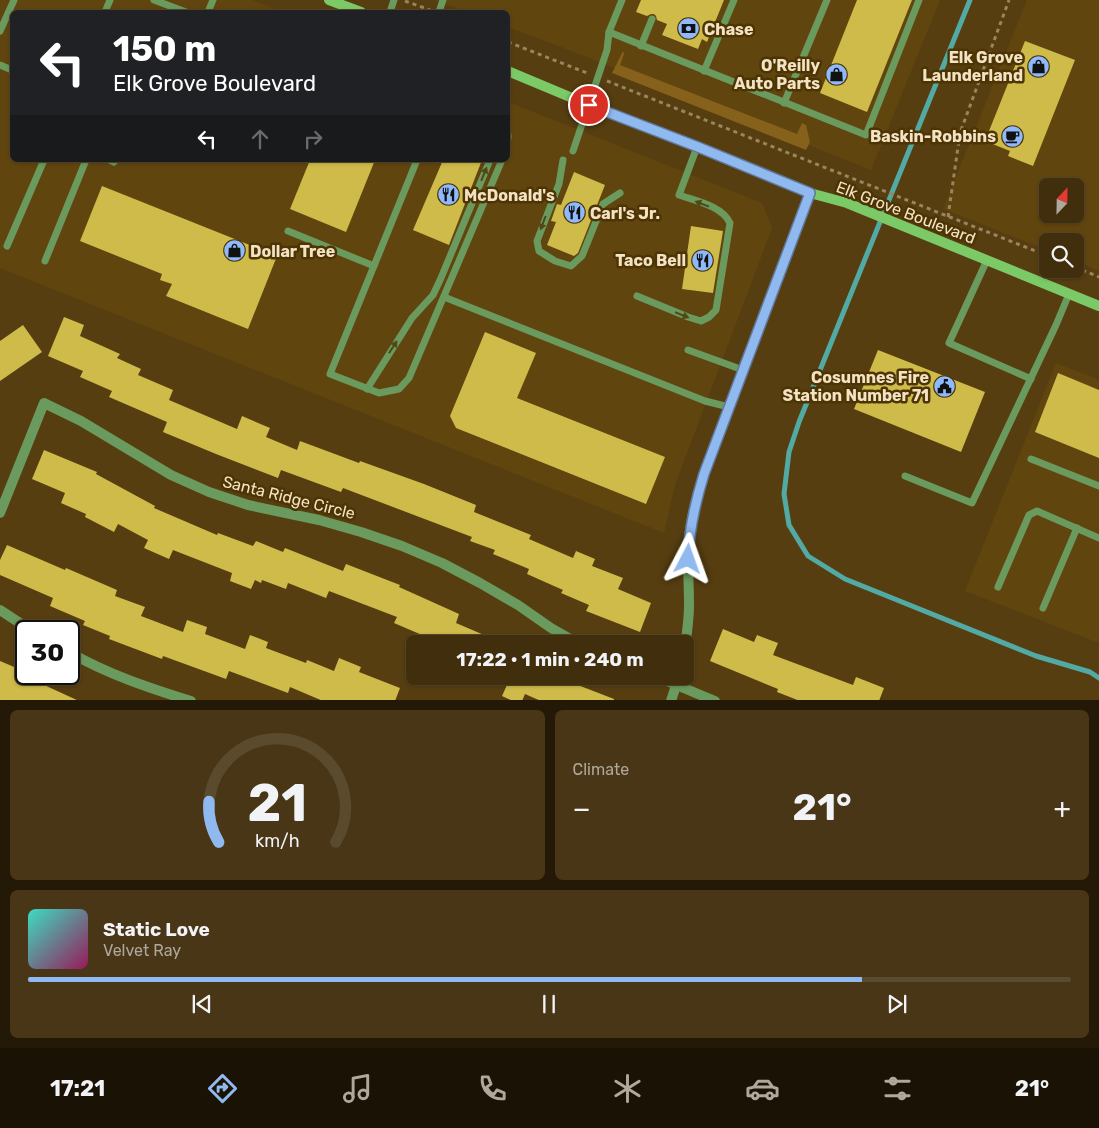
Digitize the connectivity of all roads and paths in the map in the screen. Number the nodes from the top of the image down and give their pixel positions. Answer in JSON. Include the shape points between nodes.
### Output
{"nodes":[{"id":1,"x":14,"y":0,"type":"edge"},
{"id":2,"x":154,"y":0,"type":"edge"},
{"id":3,"x":329,"y":0,"type":"edge"},
{"id":4,"x":404,"y":0,"type":"edge"},
{"id":5,"x":622,"y":0,"type":"edge"},
{"id":6,"x":734,"y":0,"type":"edge"},
{"id":7,"x":827,"y":0,"type":"edge"},
{"id":8,"x":919,"y":0,"type":"edge"},
{"id":9,"x":1009,"y":0,"type":"edge"},
{"id":10,"x":342,"y":9,"type":"edge"},
{"id":11,"x":181,"y":10,"type":"edge"},
{"id":12,"x":430,"y":10,"type":"edge"},
{"id":13,"x":652,"y":18,"type":"dead end"},
{"id":14,"x":0,"y":31,"type":"edge"},
{"id":15,"x":609,"y":32,"type":"junction"},
{"id":16,"x":510,"y":43,"type":"edge"},
{"id":17,"x":642,"y":46,"type":"junction"},
{"id":18,"x":704,"y":71,"type":"junction"},
{"id":19,"x":510,"y":72,"type":"edge"},
{"id":20,"x":598,"y":78,"type":"junction"},
{"id":21,"x":784,"y":103,"type":"junction"},
{"id":22,"x":589,"y":105,"type":"junction"},
{"id":23,"x":698,"y":147,"type":"junction"},
{"id":24,"x":573,"y":151,"type":"dead end"},
{"id":25,"x":563,"y":160,"type":"dead end"},
{"id":26,"x":43,"y":162,"type":"edge"},
{"id":27,"x":85,"y":162,"type":"edge"},
{"id":28,"x":417,"y":162,"type":"edge"},
{"id":29,"x":489,"y":162,"type":"edge"},
{"id":30,"x":501,"y":162,"type":"edge"},
{"id":31,"x":620,"y":193,"type":"dead end"},
{"id":32,"x":810,"y":193,"type":"junction"},
{"id":33,"x":948,"y":217,"type":"junction"},
{"id":34,"x":288,"y":231,"type":"dead end"},
{"id":35,"x":7,"y":246,"type":"dead end"},
{"id":36,"x":1039,"y":252,"type":"edge"},
{"id":37,"x":988,"y":260,"type":"junction"},
{"id":38,"x":45,"y":261,"type":"dead end"},
{"id":39,"x":374,"y":266,"type":"junction"},
{"id":40,"x":1084,"y":271,"type":"edge"},
{"id":41,"x":1099,"y":277,"type":"edge"},
{"id":42,"x":1069,"y":294,"type":"junction"},
{"id":43,"x":637,"y":296,"type":"dead end"},
{"id":44,"x":444,"y":297,"type":"junction"},
{"id":45,"x":1099,"y":306,"type":"edge"},
{"id":46,"x":688,"y":350,"type":"dead end"},
{"id":47,"x":743,"y":370,"type":"junction"},
{"id":48,"x":1030,"y":379,"type":"junction"},
{"id":49,"x":367,"y":388,"type":"junction"},
{"id":50,"x":729,"y":407,"type":"junction"},
{"id":51,"x":1031,"y":459,"type":"dead end"},
{"id":52,"x":905,"y":476,"type":"dead end"},
{"id":53,"x":1099,"y":486,"type":"edge"},
{"id":54,"x":0,"y":513,"type":"edge"},
{"id":55,"x":1077,"y":528,"type":"junction"},
{"id":56,"x":1099,"y":538,"type":"edge"},
{"id":57,"x":998,"y":587,"type":"dead end"},
{"id":58,"x":1043,"y":608,"type":"dead end"},
{"id":59,"x":0,"y":610,"type":"edge"},
{"id":60,"x":15,"y":620,"type":"edge"},
{"id":61,"x":563,"y":635,"type":"edge"},
{"id":62,"x":687,"y":635,"type":"edge"},
{"id":63,"x":80,"y":657,"type":"edge"},
{"id":64,"x":677,"y":685,"type":"edge"},
{"id":65,"x":686,"y":685,"type":"edge"},
{"id":66,"x":190,"y":700,"type":"edge"},
{"id":67,"x":671,"y":700,"type":"edge"},
{"id":68,"x":715,"y":700,"type":"edge"}],
"edges":[{"from":1,"to":14,"type":"lane"},
{"from":2,"to":11,"type":"lane"},
{"from":3,"to":10,"type":"main road"},
{"from":4,"to":12,"type":"path"},
{"from":5,"to":15,"type":"lane"},
{"from":6,"to":18,"type":"lane"},
{"from":7,"to":21,"type":"lane"},
{"from":8,"to":21,"type":"lane","via":[[866,135]]},
{"from":9,"to":33,"type":"path","via":[[960,133]]},
{"from":13,"to":17,"type":"lane"},
{"from":15,"to":17,"type":"lane"},
{"from":15,"to":20,"type":"lane"},
{"from":16,"to":20,"type":"path"},
{"from":17,"to":18,"type":"lane"},
{"from":18,"to":21,"type":"lane"},
{"from":19,"to":22,"type":"main road","name":"Elk Grove Boulevard"},
{"from":20,"to":22,"type":"lane"},
{"from":20,"to":33,"type":"path"},
{"from":22,"to":23,"type":"main road","name":"Elk Grove Boulevard"},
{"from":22,"to":24,"type":"lane"},
{"from":23,"to":32,"type":"main road","name":"Elk Grove Boulevard"},
{"from":43,"to":23,"type":"lane","one_way":true,"via":[[701,321],[716,310],[730,223],[720,211],[679,195]]},
{"from":25,"to":31,"type":"lane","one_way":true,"via":[[559,184],[537,241],[538,251],[555,261],[571,266],[582,256],[603,204]]},
{"from":26,"to":35,"type":"lane"},
{"from":27,"to":38,"type":"lane"},
{"from":28,"to":39,"type":"lane"},
{"from":49,"to":29,"type":"lane","one_way":true,"via":[[412,318],[433,295]]},
{"from":30,"to":44,"type":"lane"},
{"from":32,"to":37,"type":"main road","name":"Elk Grove Boulevard","via":[[847,203]]},
{"from":32,"to":47,"type":"street"},
{"from":33,"to":36,"type":"path"},
{"from":34,"to":39,"type":"lane"},
{"from":37,"to":42,"type":"main road","name":"Elk Grove Boulevard"},
{"from":37,"to":48,"type":"lane","via":[[949,343]]},
{"from":39,"to":49,"type":"lane","via":[[330,374]]},
{"from":40,"to":41,"type":"path"},
{"from":42,"to":45,"type":"main road","name":"Elk Grove Boulevard"},
{"from":42,"to":48,"type":"lane"},
{"from":44,"to":49,"type":"lane","via":[[409,378],[399,389],[378,393]]},
{"from":44,"to":50,"type":"lane","via":[[706,401]]},
{"from":46,"to":47,"type":"lane"},
{"from":47,"to":50,"type":"street"},
{"from":48,"to":52,"type":"lane","via":[[972,503]]},
{"from":50,"to":62,"type":"street","via":[[692,516]]},
{"from":51,"to":53,"type":"lane"},
{"from":54,"to":61,"type":"street","name":"Santa Ridge Circle","via":[[44,403],[81,421],[171,475],[209,492],[248,505],[361,532],[442,563],[518,605]]},
{"from":55,"to":56,"type":"lane"},
{"from":55,"to":57,"type":"lane","via":[[1037,511],[1028,515]]},
{"from":55,"to":58,"type":"lane"},
{"from":59,"to":60,"type":"street"},
{"from":63,"to":66,"type":"street","via":[[118,676]]},
{"from":64,"to":67,"type":"street"},
{"from":65,"to":68,"type":"street"}]}
